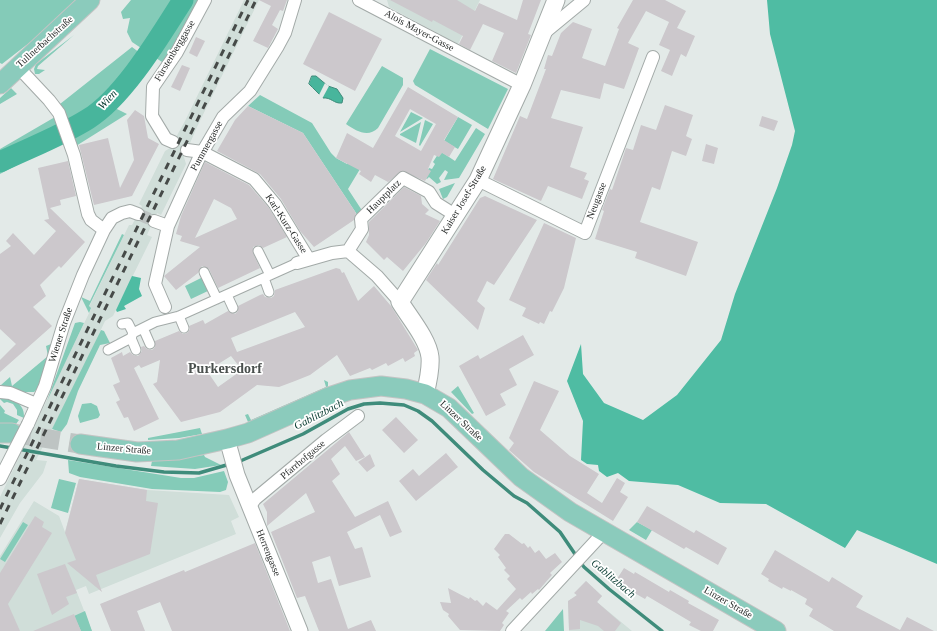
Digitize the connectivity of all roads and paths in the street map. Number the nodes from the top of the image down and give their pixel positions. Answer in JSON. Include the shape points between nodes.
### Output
{"nodes":[{"id":1,"x":90,"y":0,"type":"edge"},
{"id":2,"x":205,"y":0,"type":"edge"},
{"id":3,"x":295,"y":0,"type":"edge"},
{"id":4,"x":359,"y":0,"type":"edge"},
{"id":5,"x":556,"y":0,"type":"edge"},
{"id":6,"x":584,"y":0,"type":"edge"},
{"id":7,"x":543,"y":34,"type":"junction"},
{"id":8,"x":653,"y":58,"type":"dead end"},
{"id":9,"x":18,"y":67,"type":"junction"},
{"id":10,"x":0,"y":84,"type":"edge"},
{"id":11,"x":522,"y":85,"type":"junction"},
{"id":12,"x":173,"y":142,"type":"dead end"},
{"id":13,"x":187,"y":150,"type":"dead end"},
{"id":14,"x":207,"y":155,"type":"junction"},
{"id":15,"x":478,"y":180,"type":"junction"},
{"id":16,"x":138,"y":214,"type":"tunnel mouth"},
{"id":17,"x":455,"y":215,"type":"junction"},
{"id":18,"x":154,"y":220,"type":"tunnel mouth"},
{"id":19,"x":168,"y":226,"type":"junction"},
{"id":20,"x":104,"y":230,"type":"junction"},
{"id":21,"x":258,"y":251,"type":"dead end"},
{"id":22,"x":348,"y":251,"type":"junction"},
{"id":23,"x":308,"y":258,"type":"junction"},
{"id":24,"x":297,"y":263,"type":"joint"},
{"id":25,"x":204,"y":272,"type":"dead end"},
{"id":26,"x":267,"y":276,"type":"junction"},
{"id":27,"x":269,"y":292,"type":"dead end"},
{"id":28,"x":226,"y":295,"type":"junction"},
{"id":29,"x":217,"y":299,"type":"junction"},
{"id":30,"x":400,"y":302,"type":"junction"},
{"id":31,"x":233,"y":308,"type":"dead end"},
{"id":32,"x":171,"y":314,"type":"junction"},
{"id":33,"x":122,"y":324,"type":"dead end"},
{"id":34,"x":143,"y":328,"type":"junction"},
{"id":35,"x":184,"y":328,"type":"dead end"},
{"id":36,"x":132,"y":335,"type":"junction"},
{"id":37,"x":150,"y":344,"type":"dead end"},
{"id":38,"x":112,"y":345,"type":"dead end"},
{"id":39,"x":136,"y":350,"type":"dead end"},
{"id":40,"x":0,"y":392,"type":"edge"},
{"id":41,"x":426,"y":394,"type":"junction"},
{"id":42,"x":36,"y":404,"type":"junction"},
{"id":43,"x":358,"y":416,"type":"dead end"},
{"id":44,"x":13,"y":430,"type":"edge"},
{"id":45,"x":227,"y":439,"type":"junction"},
{"id":46,"x":80,"y":444,"type":"tunnel mouth"},
{"id":47,"x":3,"y":474,"type":"edge"},
{"id":48,"x":250,"y":506,"type":"junction"},
{"id":49,"x":604,"y":532,"type":"junction"},
{"id":50,"x":300,"y":631,"type":"edge"},
{"id":51,"x":512,"y":631,"type":"edge"},
{"id":52,"x":776,"y":631,"type":"edge"}],
"edges":[{"from":1,"to":9,"type":"main road","name":"Tullnerbachstraße"},
{"from":2,"to":12,"type":"street","name":"Fürstenberggasse","via":[[177,52],[153,87],[152,116],[166,139]]},
{"from":3,"to":14,"type":"street","name":"Pummergasse","via":[[285,33],[272,56],[250,91],[223,117]]},
{"from":4,"to":11,"type":"street","name":"Alois Mayer-Gasse"},
{"from":5,"to":7,"type":"main road","name":"Kaiser Josef-Straße"},
{"from":6,"to":7,"type":"street"},
{"from":7,"to":11,"type":"main road","name":"Kaiser Josef-Straße"},
{"from":8,"to":15,"type":"street","name":"Neugasse","via":[[585,233]]},
{"from":9,"to":10,"type":"main road","name":"Tullnerbachstraße"},
{"from":9,"to":20,"type":"street","via":[[59,113],[76,163],[88,214],[91,220]]},
{"from":11,"to":15,"type":"main road","name":"Kaiser Josef-Straße"},
{"from":13,"to":14,"type":"street"},
{"from":14,"to":19,"type":"street","name":"Pummergasse"},
{"from":14,"to":23,"type":"street","name":"Karl-Kurz-Gasse","via":[[238,169],[260,185],[275,204]]},
{"from":15,"to":17,"type":"main road","name":"Kaiser Josef-Straße"},
{"from":16,"to":20,"type":"street","name":"Wiener Straße","via":[[130,211],[122,213],[112,218]]},
{"from":17,"to":22,"type":"street","name":"Hauptplatz","via":[[436,203],[430,192],[403,178],[361,219],[362,229]]},
{"from":17,"to":30,"type":"main road","name":"Kaiser Josef-Straße"},
{"from":18,"to":19,"type":"street"},
{"from":19,"to":32,"type":"street","name":"Pummergasse","via":[[155,284]]},
{"from":20,"to":42,"type":"street","name":"Wiener Straße","via":[[64,323],[45,386]]},
{"from":21,"to":26,"type":"street"},
{"from":22,"to":23,"type":"street"},
{"from":22,"to":30,"type":"street","via":[[377,276]]},
{"from":23,"to":24,"type":"street"},
{"from":24,"to":26,"type":"street"},
{"from":25,"to":29,"type":"street"},
{"from":26,"to":27,"type":"street"},
{"from":26,"to":28,"type":"street"},
{"from":28,"to":29,"type":"street"},
{"from":28,"to":31,"type":"street"},
{"from":29,"to":32,"type":"street"},
{"from":30,"to":41,"type":"main road","via":[[430,356]]},
{"from":32,"to":34,"type":"street"},
{"from":32,"to":35,"type":"street"},
{"from":33,"to":36,"type":"street","via":[[128,323]]},
{"from":34,"to":36,"type":"street"},
{"from":34,"to":37,"type":"street"},
{"from":36,"to":38,"type":"street"},
{"from":36,"to":39,"type":"street"},
{"from":40,"to":42,"type":"street","via":[[10,393]]},
{"from":41,"to":45,"type":"main road","name":"Linzer Straße","via":[[381,386],[350,390]]},
{"from":41,"to":49,"type":"main road","name":"Linzer Straße","via":[[449,408],[522,477],[570,512]]},
{"from":42,"to":44,"type":"street","name":"Wiener Straße"},
{"from":43,"to":48,"type":"street","name":"Pfarrhofgasse","via":[[309,454]]},
{"from":44,"to":47,"type":"street","name":"Wiener Straße","bridge":true},
{"from":45,"to":46,"type":"main road","name":"Linzer Straße","via":[[153,452]]},
{"from":45,"to":48,"type":"street","name":"Herrengasse"},
{"from":48,"to":50,"type":"street","name":"Herrengasse"},
{"from":49,"to":51,"type":"street"},
{"from":49,"to":52,"type":"main road","name":"Linzer Straße"}]}
